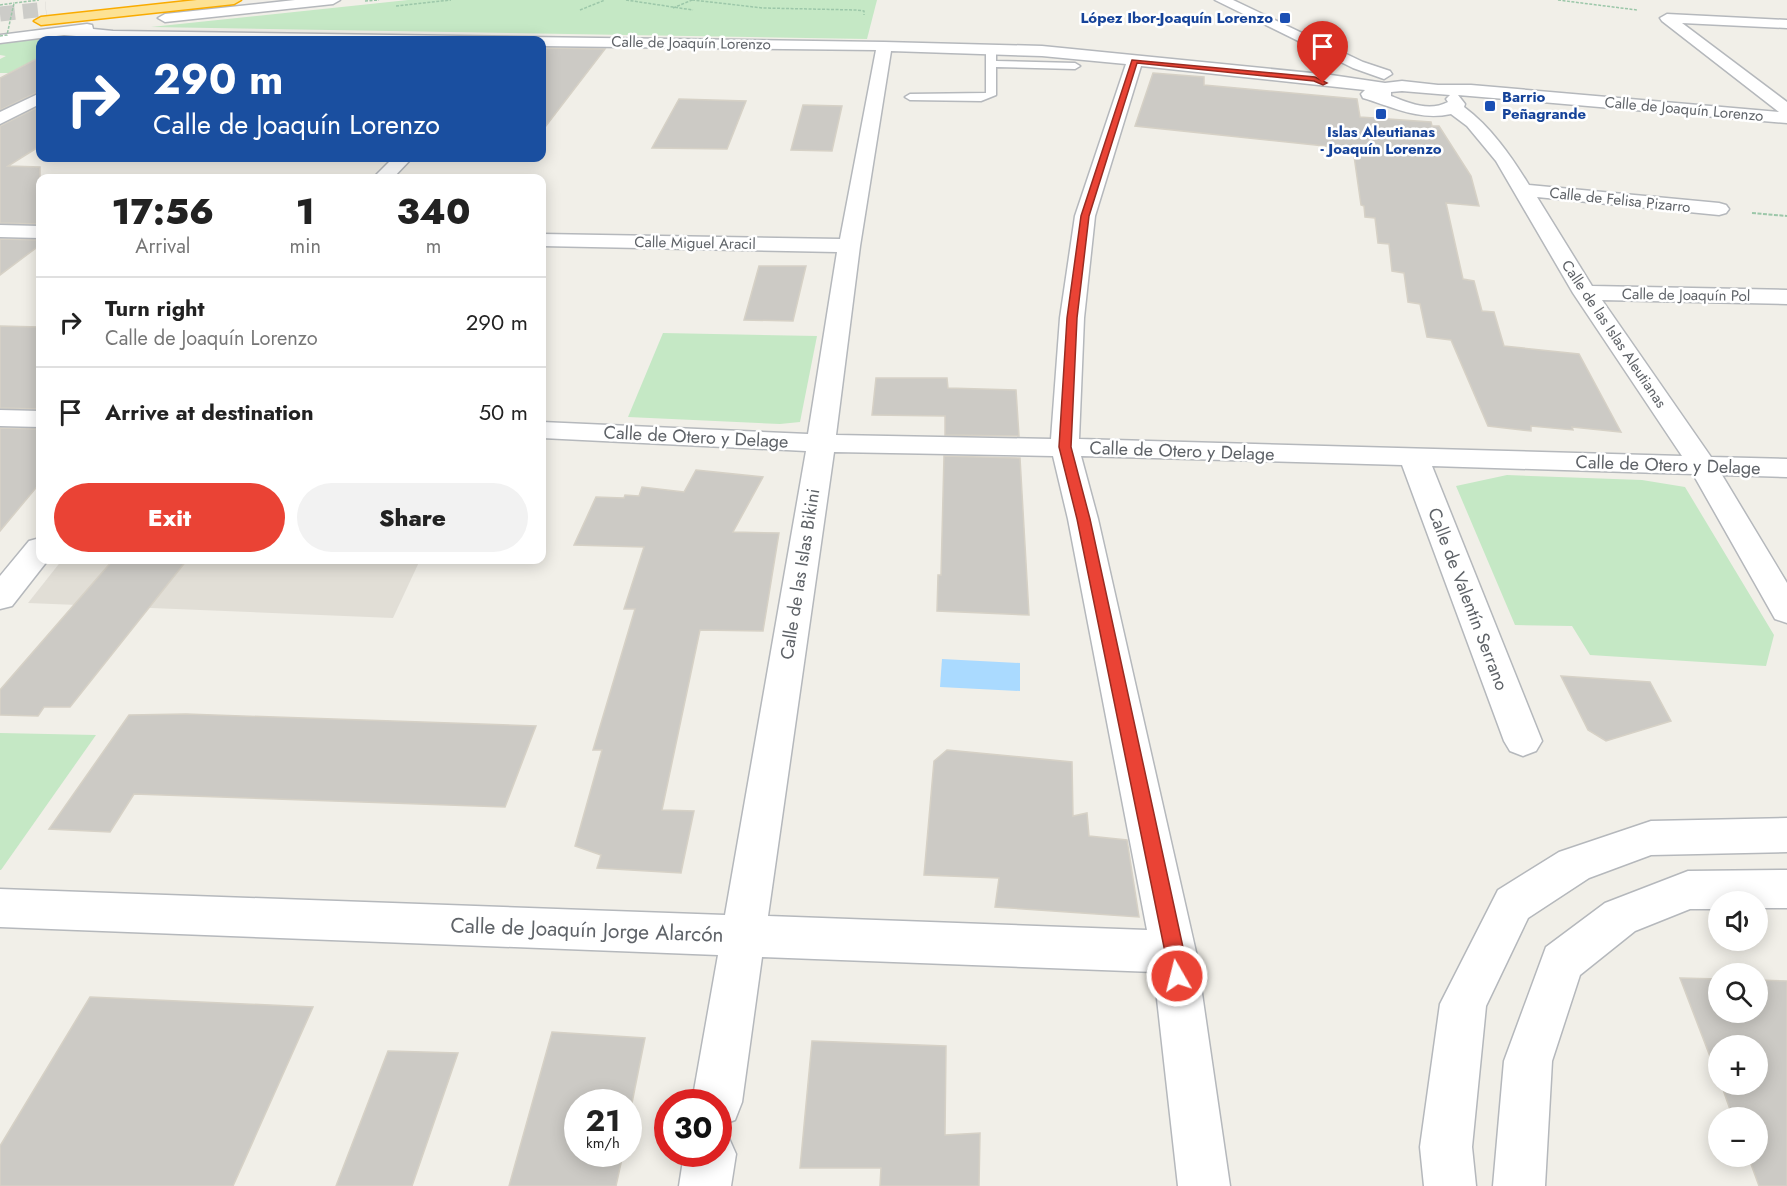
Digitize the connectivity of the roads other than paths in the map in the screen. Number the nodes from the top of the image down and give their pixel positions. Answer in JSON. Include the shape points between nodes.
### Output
{"nodes":[{"id":1,"x":121,"y":0,"type":"edge"},
{"id":2,"x":234,"y":0,"type":"edge"},
{"id":3,"x":333,"y":0,"type":"edge"},
{"id":4,"x":1222,"y":0,"type":"edge"},
{"id":5,"x":42,"y":10,"type":"edge"},
{"id":6,"x":135,"y":22,"type":"junction"},
{"id":7,"x":1787,"y":24,"type":"edge"},
{"id":8,"x":65,"y":31,"type":"junction"},
{"id":9,"x":113,"y":35,"type":"junction"},
{"id":10,"x":125,"y":36,"type":"edge"},
{"id":11,"x":0,"y":38,"type":"edge"},
{"id":12,"x":546,"y":40,"type":"edge"},
{"id":13,"x":884,"y":46,"type":"junction"},
{"id":14,"x":991,"y":57,"type":"junction"},
{"id":15,"x":1135,"y":61,"type":"junction"},
{"id":16,"x":1358,"y":65,"type":"junction"},
{"id":17,"x":1075,"y":66,"type":"dead end"},
{"id":18,"x":1414,"y":86,"type":"junction"},
{"id":19,"x":1438,"y":90,"type":"junction"},
{"id":20,"x":1387,"y":91,"type":"junction"},
{"id":21,"x":1509,"y":94,"type":"junction"},
{"id":22,"x":910,"y":97,"type":"dead end"},
{"id":23,"x":36,"y":100,"type":"edge"},
{"id":24,"x":1454,"y":104,"type":"junction"},
{"id":25,"x":1415,"y":110,"type":"junction"},
{"id":26,"x":1787,"y":110,"type":"edge"},
{"id":27,"x":3,"y":117,"type":"edge"},
{"id":28,"x":36,"y":117,"type":"edge"},
{"id":29,"x":1787,"y":118,"type":"edge"},
{"id":30,"x":1488,"y":141,"type":"junction"},
{"id":31,"x":399,"y":162,"type":"edge"},
{"id":32,"x":385,"y":174,"type":"edge"},
{"id":33,"x":1521,"y":190,"type":"junction"},
{"id":34,"x":1719,"y":209,"type":"dead end"},
{"id":35,"x":0,"y":231,"type":"edge"},
{"id":36,"x":36,"y":232,"type":"edge"},
{"id":37,"x":546,"y":240,"type":"edge"},
{"id":38,"x":849,"y":246,"type":"junction"},
{"id":39,"x":1585,"y":293,"type":"junction"},
{"id":40,"x":1787,"y":297,"type":"edge"},
{"id":41,"x":0,"y":418,"type":"edge"},
{"id":42,"x":36,"y":419,"type":"edge"},
{"id":43,"x":546,"y":430,"type":"edge"},
{"id":44,"x":821,"y":443,"type":"junction"},
{"id":45,"x":1065,"y":447,"type":"junction"},
{"id":46,"x":1414,"y":458,"type":"junction"},
{"id":47,"x":1702,"y":465,"type":"junction"},
{"id":48,"x":1787,"y":468,"type":"edge"},
{"id":49,"x":1738,"y":527,"type":"junction"},
{"id":50,"x":36,"y":553,"type":"edge"},
{"id":51,"x":1787,"y":585,"type":"edge"},
{"id":52,"x":0,"y":598,"type":"edge"},
{"id":53,"x":1787,"y":611,"type":"edge"},
{"id":54,"x":1523,"y":741,"type":"dead end"},
{"id":55,"x":1787,"y":835,"type":"edge"},
{"id":56,"x":1787,"y":889,"type":"edge"},
{"id":57,"x":0,"y":908,"type":"edge"},
{"id":58,"x":742,"y":936,"type":"junction"},
{"id":59,"x":1174,"y":952,"type":"junction"},
{"id":60,"x":719,"y":1089,"type":"edge"},
{"id":61,"x":708,"y":1167,"type":"edge"},
{"id":62,"x":705,"y":1186,"type":"edge"},
{"id":63,"x":1204,"y":1186,"type":"edge"},
{"id":64,"x":1450,"y":1186,"type":"edge"},
{"id":65,"x":1519,"y":1186,"type":"edge"}],
"edges":[{"from":1,"to":5,"type":"highway"},
{"from":2,"to":5,"type":"highway"},
{"from":3,"to":6,"type":"street"},
{"from":4,"to":16,"type":"street"},
{"from":6,"to":8,"type":"street"},
{"from":6,"to":9,"type":"street","via":[[110,30]]},
{"from":7,"to":26,"type":"street","via":[[1667,18]]},
{"from":8,"to":9,"type":"street","name":"Calle de Joaquín Lorenzo"},
{"from":8,"to":11,"type":"street"},
{"from":9,"to":10,"type":"street","name":"Calle de Joaquín Lorenzo"},
{"from":12,"to":13,"type":"street","name":"Calle de Joaquín Lorenzo"},
{"from":13,"to":14,"type":"street","name":"Calle de Joaquín Lorenzo"},
{"from":13,"to":38,"type":"street","name":"Calle de las Islas Bikini"},
{"from":14,"to":15,"type":"street","name":"Calle de Joaquín Lorenzo","via":[[1042,51]]},
{"from":14,"to":17,"type":"lane"},
{"from":14,"to":22,"type":"lane","via":[[991,95],[987,98]]},
{"from":15,"to":20,"type":"street","name":"Calle de Joaquín Lorenzo","via":[[1315,79]]},
{"from":15,"to":45,"type":"street","via":[[1085,216],[1072,318]]},
{"from":16,"to":18,"type":"street"},
{"from":16,"to":20,"type":"street"},
{"from":18,"to":19,"type":"street","name":"Calle de Joaquín Lorenzo"},
{"from":18,"to":20,"type":"street","name":"Calle de Joaquín Lorenzo"},
{"from":19,"to":21,"type":"street","name":"Calle de Joaquín Lorenzo"},
{"from":19,"to":24,"type":"street","name":"Calle de las Islas Aleutianas","via":[[1447,93]]},
{"from":20,"to":25,"type":"street","name":"Calle de las Islas Aleutianas","via":[[1395,105]]},
{"from":21,"to":24,"type":"street","name":"Calle de Joaquín Lorenzo"},
{"from":21,"to":29,"type":"street","name":"Calle de Joaquín Lorenzo"},
{"from":23,"to":27,"type":"street"},
{"from":24,"to":25,"type":"street","name":"Calle de las Islas Aleutianas","via":[[1438,111]]},
{"from":24,"to":30,"type":"street","name":"Calle de las Islas Aleutianas"},
{"from":25,"to":30,"type":"street","name":"Calle de las Islas Aleutianas"},
{"from":27,"to":28,"type":"street"},
{"from":30,"to":33,"type":"street","name":"Calle de las Islas Aleutianas","via":[[1504,159]]},
{"from":31,"to":32,"type":"street"},
{"from":33,"to":34,"type":"street","name":"Calle de Felisa Pizarro"},
{"from":33,"to":39,"type":"street","name":"Calle de las Islas Aleutianas"},
{"from":35,"to":36,"type":"street"},
{"from":37,"to":38,"type":"street","name":"Calle Miguel Aracil"},
{"from":38,"to":44,"type":"street","name":"Calle de las Islas Bikini"},
{"from":39,"to":40,"type":"street","name":"Calle de Joaquín Pol"},
{"from":39,"to":47,"type":"street","name":"Calle de las Islas Aleutianas"},
{"from":41,"to":42,"type":"street"},
{"from":43,"to":44,"type":"street","name":"Calle de Otero y Delage"},
{"from":44,"to":45,"type":"street","name":"Calle de Otero y Delage"},
{"from":44,"to":58,"type":"street","name":"Calle de las Islas Bikini"},
{"from":45,"to":46,"type":"street","name":"Calle de Otero y Delage"},
{"from":45,"to":59,"type":"street"},
{"from":46,"to":47,"type":"street","name":"Calle de Otero y Delage"},
{"from":46,"to":54,"type":"street","name":"Calle de Valentín Serrano"},
{"from":47,"to":48,"type":"street","name":"Calle de Otero y Delage"},
{"from":47,"to":49,"type":"street","name":"Calle de las Islas Aleutianas"},
{"from":49,"to":51,"type":"street","name":"Calle de las Islas Aleutianas"},
{"from":49,"to":53,"type":"street","name":"Calle de las Islas Aleutianas"},
{"from":50,"to":52,"type":"street"},
{"from":55,"to":64,"type":"street","via":[[1651,838],[1574,865],[1513,904],[1463,1004],[1446,1147]]},
{"from":56,"to":65,"type":"street","via":[[1688,890],[1620,917],[1562,962],[1528,1061]]},
{"from":57,"to":58,"type":"street","name":"Calle de Joaquín Jorge Alarcón"},
{"from":58,"to":59,"type":"street","name":"Calle de Joaquín Jorge Alarcón"},
{"from":58,"to":60,"type":"street","name":"Calle de las Islas Bikini"},
{"from":59,"to":63,"type":"street"},
{"from":61,"to":62,"type":"street"}]}
